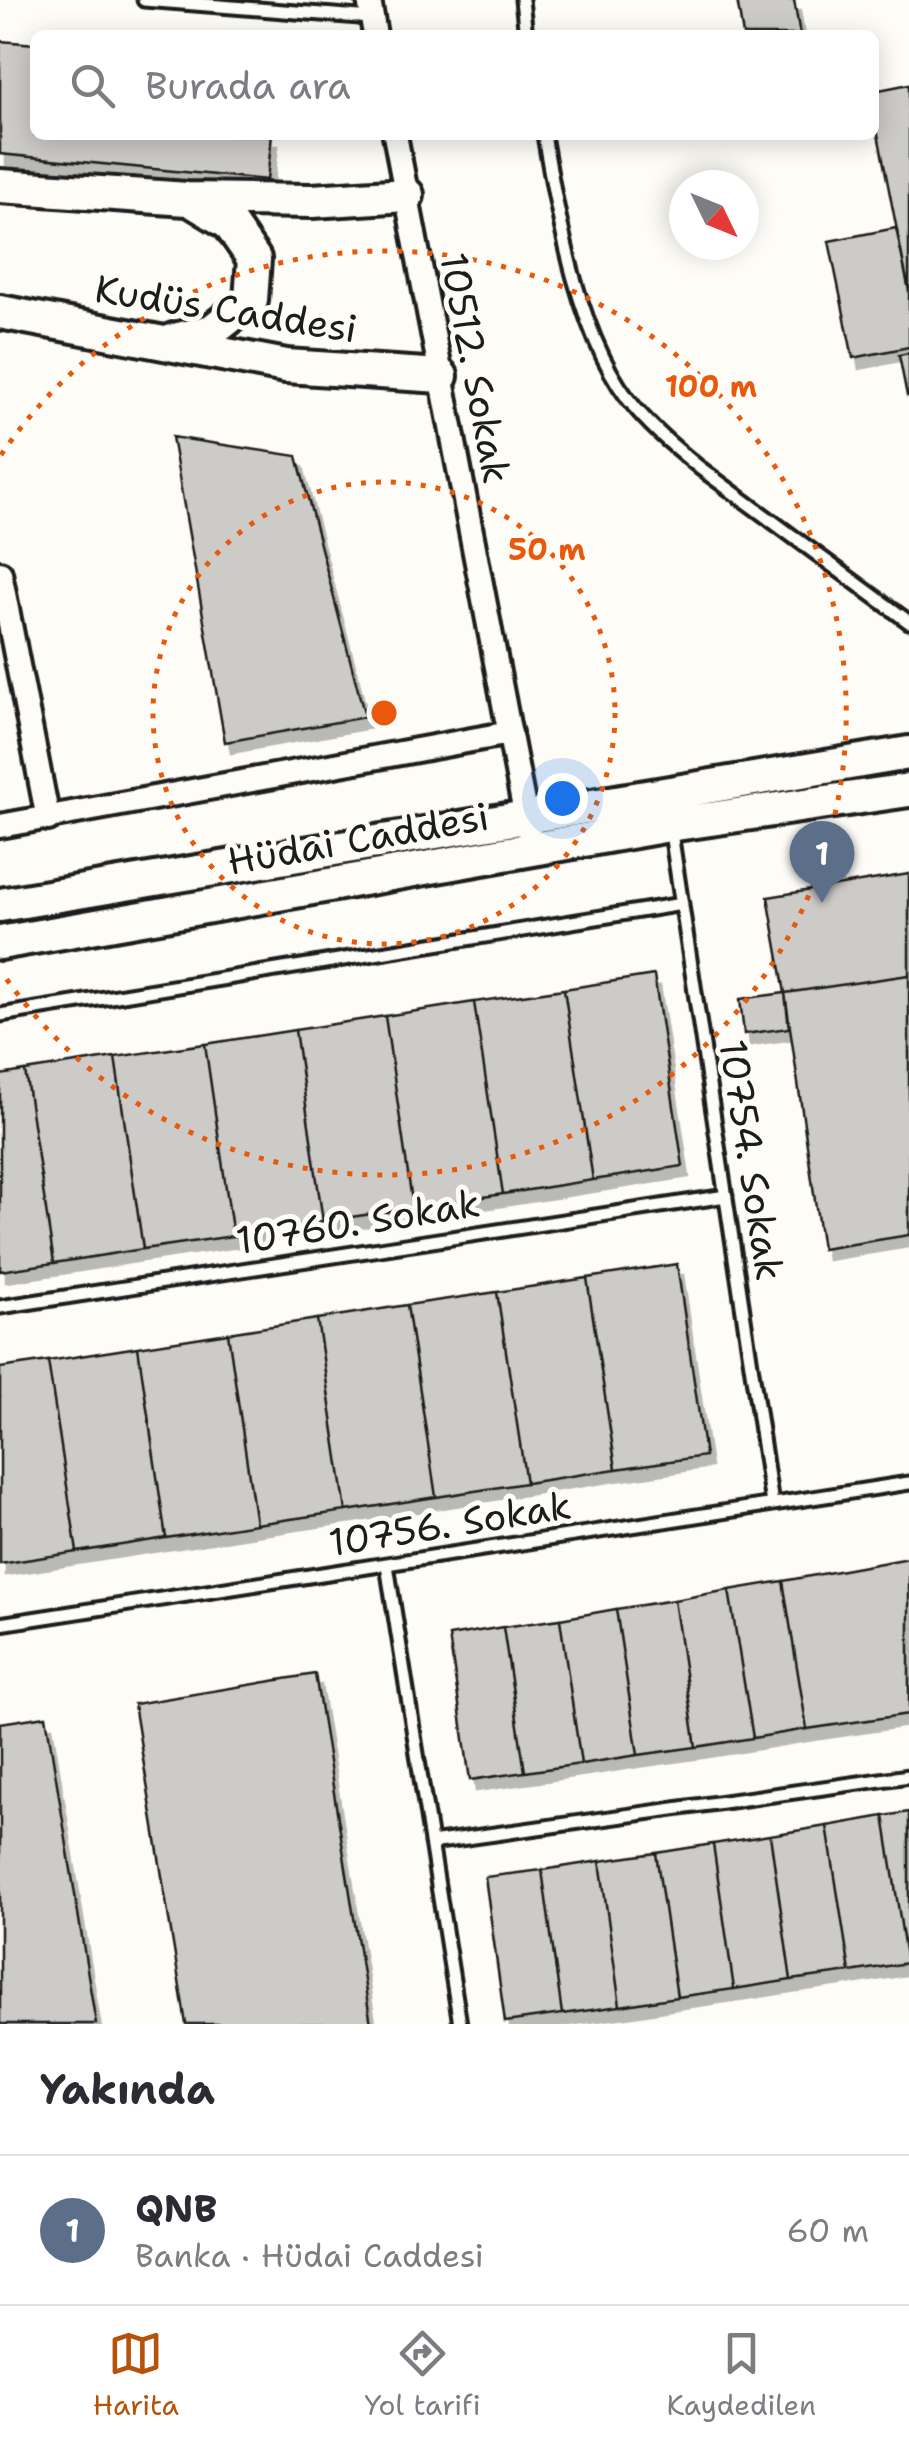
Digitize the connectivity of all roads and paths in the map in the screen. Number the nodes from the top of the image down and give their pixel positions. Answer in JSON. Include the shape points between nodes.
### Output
{"nodes":[{"id":1,"x":144,"y":0,"type":"edge"},
{"id":2,"x":522,"y":0,"type":"edge"},
{"id":3,"x":372,"y":18,"type":"edge"},
{"id":4,"x":525,"y":30,"type":"edge"},
{"id":5,"x":396,"y":140,"type":"edge"},
{"id":6,"x":545,"y":140,"type":"edge"},
{"id":7,"x":0,"y":186,"type":"edge"},
{"id":8,"x":406,"y":194,"type":"junction"},
{"id":9,"x":188,"y":199,"type":"junction"},
{"id":10,"x":0,"y":312,"type":"edge"},
{"id":11,"x":165,"y":342,"type":"junction"},
{"id":12,"x":441,"y":376,"type":"junction"},
{"id":13,"x":0,"y":573,"type":"edge"},
{"id":14,"x":4,"y":615,"type":"edge"},
{"id":15,"x":909,"y":622,"type":"edge"},
{"id":16,"x":510,"y":732,"type":"junction"},
{"id":17,"x":909,"y":753,"type":"edge"},
{"id":18,"x":909,"y":790,"type":"edge"},
{"id":19,"x":526,"y":816,"type":"junction"},
{"id":20,"x":48,"y":818,"type":"junction"},
{"id":21,"x":670,"y":825,"type":"junction"},
{"id":22,"x":0,"y":826,"type":"edge"},
{"id":23,"x":532,"y":849,"type":"junction"},
{"id":24,"x":682,"y":904,"type":"junction"},
{"id":25,"x":0,"y":906,"type":"edge"},
{"id":26,"x":0,"y":943,"type":"edge"},
{"id":27,"x":0,"y":1015,"type":"edge"},
{"id":28,"x":726,"y":1196,"type":"junction"},
{"id":29,"x":0,"y":1307,"type":"edge"},
{"id":30,"x":909,"y":1483,"type":"edge"},
{"id":31,"x":772,"y":1504,"type":"junction"},
{"id":32,"x":387,"y":1565,"type":"junction"},
{"id":33,"x":0,"y":1624,"type":"edge"},
{"id":34,"x":909,"y":1776,"type":"edge"},
{"id":35,"x":431,"y":1843,"type":"junction"},
{"id":36,"x":460,"y":2024,"type":"edge"}],
"edges":[{"from":1,"to":3,"type":"lane"},
{"from":2,"to":4,"type":"lane"},
{"from":5,"to":8,"type":"street","name":"10512. Sokak"},
{"from":6,"to":15,"type":"lane","via":[[579,296],[635,408],[700,468]]},
{"from":7,"to":9,"type":"street"},
{"from":8,"to":9,"type":"street"},
{"from":8,"to":12,"type":"street","name":"10512. Sokak"},
{"from":9,"to":11,"type":"street","via":[[229,223],[254,259],[251,300],[212,331]]},
{"from":10,"to":11,"type":"street","name":"Kudüs Caddesi"},
{"from":11,"to":12,"type":"street","name":"Kudüs Caddesi","via":[[286,366]]},
{"from":12,"to":16,"type":"street","name":"10512. Sokak"},
{"from":13,"to":14,"type":"street"},
{"from":14,"to":20,"type":"street"},
{"from":16,"to":19,"type":"street","name":"10512. Sokak"},
{"from":16,"to":20,"type":"street"},
{"from":17,"to":19,"type":"street","name":"Hüdai Caddesi"},
{"from":18,"to":21,"type":"street","name":"Hüdai Caddesi"},
{"from":19,"to":23,"type":"street","name":"10512. Sokak"},
{"from":19,"to":25,"type":"street","name":"Hüdai Caddesi"},
{"from":20,"to":22,"type":"street"},
{"from":21,"to":23,"type":"street","name":"Hüdai Caddesi"},
{"from":21,"to":24,"type":"lane","name":"10754. Sokak"},
{"from":23,"to":26,"type":"street","name":"Hüdai Caddesi"},
{"from":24,"to":27,"type":"lane"},
{"from":24,"to":28,"type":"lane","name":"10754. Sokak"},
{"from":28,"to":29,"type":"lane","name":"10760. Sokak"},
{"from":28,"to":31,"type":"lane","name":"10754. Sokak"},
{"from":30,"to":31,"type":"lane","name":"10756. Sokak"},
{"from":31,"to":32,"type":"lane","name":"10756. Sokak"},
{"from":32,"to":33,"type":"lane","name":"10756. Sokak"},
{"from":32,"to":35,"type":"lane"},
{"from":34,"to":35,"type":"lane"},
{"from":35,"to":36,"type":"lane"}]}
